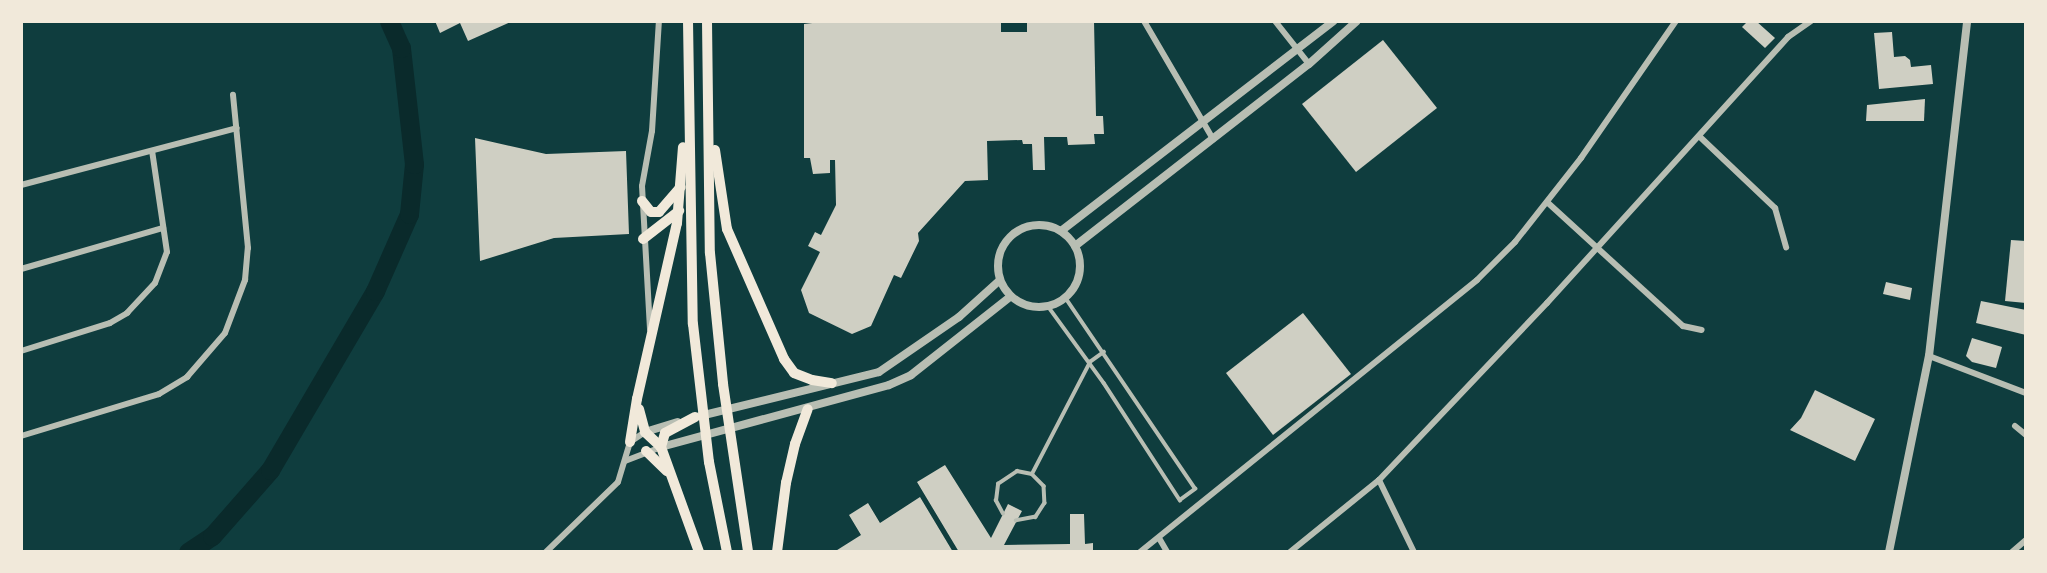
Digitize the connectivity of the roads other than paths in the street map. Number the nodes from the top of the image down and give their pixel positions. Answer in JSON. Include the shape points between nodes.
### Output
{"nodes":[{"id":1,"x":659,"y":21,"type":"edge"},
{"id":2,"x":688,"y":21,"type":"edge"},
{"id":3,"x":707,"y":21,"type":"edge"},
{"id":4,"x":1144,"y":21,"type":"edge"},
{"id":5,"x":1275,"y":21,"type":"edge"},
{"id":6,"x":1334,"y":21,"type":"edge"},
{"id":7,"x":1357,"y":21,"type":"edge"},
{"id":8,"x":1676,"y":21,"type":"edge"},
{"id":9,"x":1811,"y":21,"type":"edge"},
{"id":10,"x":1967,"y":21,"type":"edge"},
{"id":11,"x":1298,"y":48,"type":"junction"},
{"id":12,"x":688,"y":49,"type":"junction"},
{"id":13,"x":1310,"y":64,"type":"junction"},
{"id":14,"x":233,"y":95,"type":"dead end"},
{"id":15,"x":708,"y":98,"type":"junction"},
{"id":16,"x":1204,"y":122,"type":"junction"},
{"id":17,"x":237,"y":128,"type":"junction"},
{"id":18,"x":1699,"y":136,"type":"junction"},
{"id":19,"x":1213,"y":139,"type":"junction"},
{"id":20,"x":152,"y":151,"type":"junction"},
{"id":21,"x":21,"y":185,"type":"edge"},
{"id":22,"x":681,"y":187,"type":"junction"},
{"id":23,"x":642,"y":201,"type":"junction"},
{"id":24,"x":1547,"y":202,"type":"junction"},
{"id":25,"x":679,"y":211,"type":"junction"},
{"id":26,"x":163,"y":228,"type":"junction"},
{"id":27,"x":1061,"y":231,"type":"junction"},
{"id":28,"x":643,"y":239,"type":"junction"},
{"id":29,"x":1075,"y":246,"type":"junction"},
{"id":30,"x":1786,"y":247,"type":"dead end"},
{"id":31,"x":1596,"y":248,"type":"junction"},
{"id":32,"x":21,"y":269,"type":"edge"},
{"id":33,"x":1000,"y":280,"type":"junction"},
{"id":34,"x":1011,"y":296,"type":"junction"},
{"id":35,"x":1065,"y":298,"type":"junction"},
{"id":36,"x":1048,"y":306,"type":"junction"},
{"id":37,"x":1702,"y":330,"type":"dead end"},
{"id":38,"x":651,"y":341,"type":"junction"},
{"id":39,"x":21,"y":351,"type":"edge"},
{"id":40,"x":1104,"y":352,"type":"junction"},
{"id":41,"x":1929,"y":356,"type":"junction"},
{"id":42,"x":1090,"y":362,"type":"junction"},
{"id":43,"x":832,"y":383,"type":"junction"},
{"id":44,"x":2026,"y":393,"type":"edge"},
{"id":45,"x":637,"y":399,"type":"junction"},
{"id":46,"x":808,"y":409,"type":"junction"},
{"id":47,"x":695,"y":417,"type":"junction"},
{"id":48,"x":2015,"y":426,"type":"dead end"},
{"id":49,"x":645,"y":432,"type":"junction"},
{"id":50,"x":2026,"y":435,"type":"edge"},
{"id":51,"x":21,"y":436,"type":"edge"},
{"id":52,"x":630,"y":442,"type":"junction"},
{"id":53,"x":661,"y":447,"type":"junction"},
{"id":54,"x":646,"y":451,"type":"junction"},
{"id":55,"x":625,"y":461,"type":"junction"},
{"id":56,"x":1032,"y":474,"type":"junction"},
{"id":57,"x":671,"y":476,"type":"junction"},
{"id":58,"x":1379,"y":480,"type":"junction"},
{"id":59,"x":1003,"y":514,"type":"dead end"},
{"id":60,"x":1016,"y":521,"type":"dead end"},
{"id":61,"x":1159,"y":538,"type":"junction"},
{"id":62,"x":2026,"y":540,"type":"edge"},
{"id":63,"x":546,"y":552,"type":"edge"},
{"id":64,"x":699,"y":552,"type":"edge"},
{"id":65,"x":727,"y":552,"type":"edge"},
{"id":66,"x":748,"y":552,"type":"edge"},
{"id":67,"x":777,"y":552,"type":"edge"},
{"id":68,"x":1140,"y":552,"type":"edge"},
{"id":69,"x":1167,"y":552,"type":"edge"},
{"id":70,"x":1290,"y":552,"type":"edge"},
{"id":71,"x":1413,"y":552,"type":"edge"},
{"id":72,"x":1889,"y":552,"type":"edge"},
{"id":73,"x":2012,"y":552,"type":"edge"}],
"edges":[{"from":1,"to":23,"type":"street"},
{"from":2,"to":12,"type":"highway"},
{"from":3,"to":15,"type":"highway"},
{"from":4,"to":16,"type":"street"},
{"from":5,"to":11,"type":"street"},
{"from":6,"to":11,"type":"street"},
{"from":7,"to":13,"type":"street"},
{"from":8,"to":24,"type":"street"},
{"from":9,"to":18,"type":"street","via":[[1788,37]]},
{"from":10,"to":41,"type":"street"},
{"from":11,"to":13,"type":"street"},
{"from":11,"to":16,"type":"street"},
{"from":12,"to":22,"type":"highway"},
{"from":12,"to":65,"type":"highway","via":[[693,324],[709,462]]},
{"from":13,"to":19,"type":"street"},
{"from":14,"to":17,"type":"street"},
{"from":15,"to":43,"type":"highway","via":[[727,229],[752,287],[794,373]]},
{"from":15,"to":66,"type":"highway","via":[[710,253],[723,384]]},
{"from":16,"to":19,"type":"street"},
{"from":16,"to":27,"type":"street"},
{"from":17,"to":20,"type":"street"},
{"from":17,"to":51,"type":"street","via":[[248,248],[246,280],[225,333],[187,377],[159,394]]},
{"from":18,"to":30,"type":"street","via":[[1775,208]]},
{"from":18,"to":31,"type":"street"},
{"from":19,"to":29,"type":"street"},
{"from":20,"to":21,"type":"street"},
{"from":20,"to":26,"type":"street"},
{"from":22,"to":23,"type":"highway","via":[[659,212],[651,212]]},
{"from":22,"to":25,"type":"highway"},
{"from":23,"to":28,"type":"street"},
{"from":24,"to":31,"type":"street"},
{"from":24,"to":61,"type":"street","via":[[1477,280]]},
{"from":25,"to":28,"type":"highway"},
{"from":25,"to":38,"type":"highway"},
{"from":26,"to":32,"type":"street"},
{"from":26,"to":39,"type":"street","via":[[167,252],[155,284],[127,313],[110,323]]},
{"from":27,"to":29,"type":"street"},
{"from":27,"to":33,"type":"street","via":[[1037,225],[1015,232],[998,258]]},
{"from":28,"to":38,"type":"street"},
{"from":29,"to":35,"type":"street","via":[[1078,279]]},
{"from":31,"to":37,"type":"street","via":[[1683,326]]},
{"from":31,"to":58,"type":"street"},
{"from":33,"to":34,"type":"street"},
{"from":33,"to":43,"type":"street","via":[[902,359],[860,379]]},
{"from":34,"to":36,"type":"street","via":[[1022,303]]},
{"from":34,"to":46,"type":"street","via":[[911,374]]},
{"from":35,"to":36,"type":"street"},
{"from":35,"to":40,"type":"lane"},
{"from":36,"to":42,"type":"lane"},
{"from":38,"to":45,"type":"highway"},
{"from":40,"to":42,"type":"lane"},
{"from":40,"to":42,"type":"lane","via":[[1195,489],[1188,495],[1180,500]]},
{"from":41,"to":44,"type":"street"},
{"from":41,"to":72,"type":"street"},
{"from":42,"to":56,"type":"lane"},
{"from":43,"to":47,"type":"street"},
{"from":45,"to":49,"type":"highway"},
{"from":45,"to":52,"type":"highway"},
{"from":46,"to":53,"type":"street"},
{"from":46,"to":67,"type":"highway","via":[[794,444]]},
{"from":47,"to":49,"type":"street"},
{"from":47,"to":53,"type":"highway","via":[[665,433]]},
{"from":48,"to":50,"type":"street"},
{"from":49,"to":52,"type":"street"},
{"from":49,"to":53,"type":"highway"},
{"from":52,"to":55,"type":"street"},
{"from":53,"to":54,"type":"street"},
{"from":53,"to":57,"type":"highway"},
{"from":54,"to":55,"type":"street"},
{"from":54,"to":57,"type":"highway"},
{"from":55,"to":63,"type":"street","via":[[618,482]]},
{"from":56,"to":59,"type":"lane","via":[[1017,471],[998,484],[996,500]]},
{"from":56,"to":60,"type":"lane","via":[[1044,486],[1045,503],[1036,517]]},
{"from":57,"to":64,"type":"highway"},
{"from":58,"to":70,"type":"street"},
{"from":58,"to":71,"type":"street"},
{"from":61,"to":68,"type":"street"},
{"from":61,"to":69,"type":"street"},
{"from":62,"to":73,"type":"street"}]}
